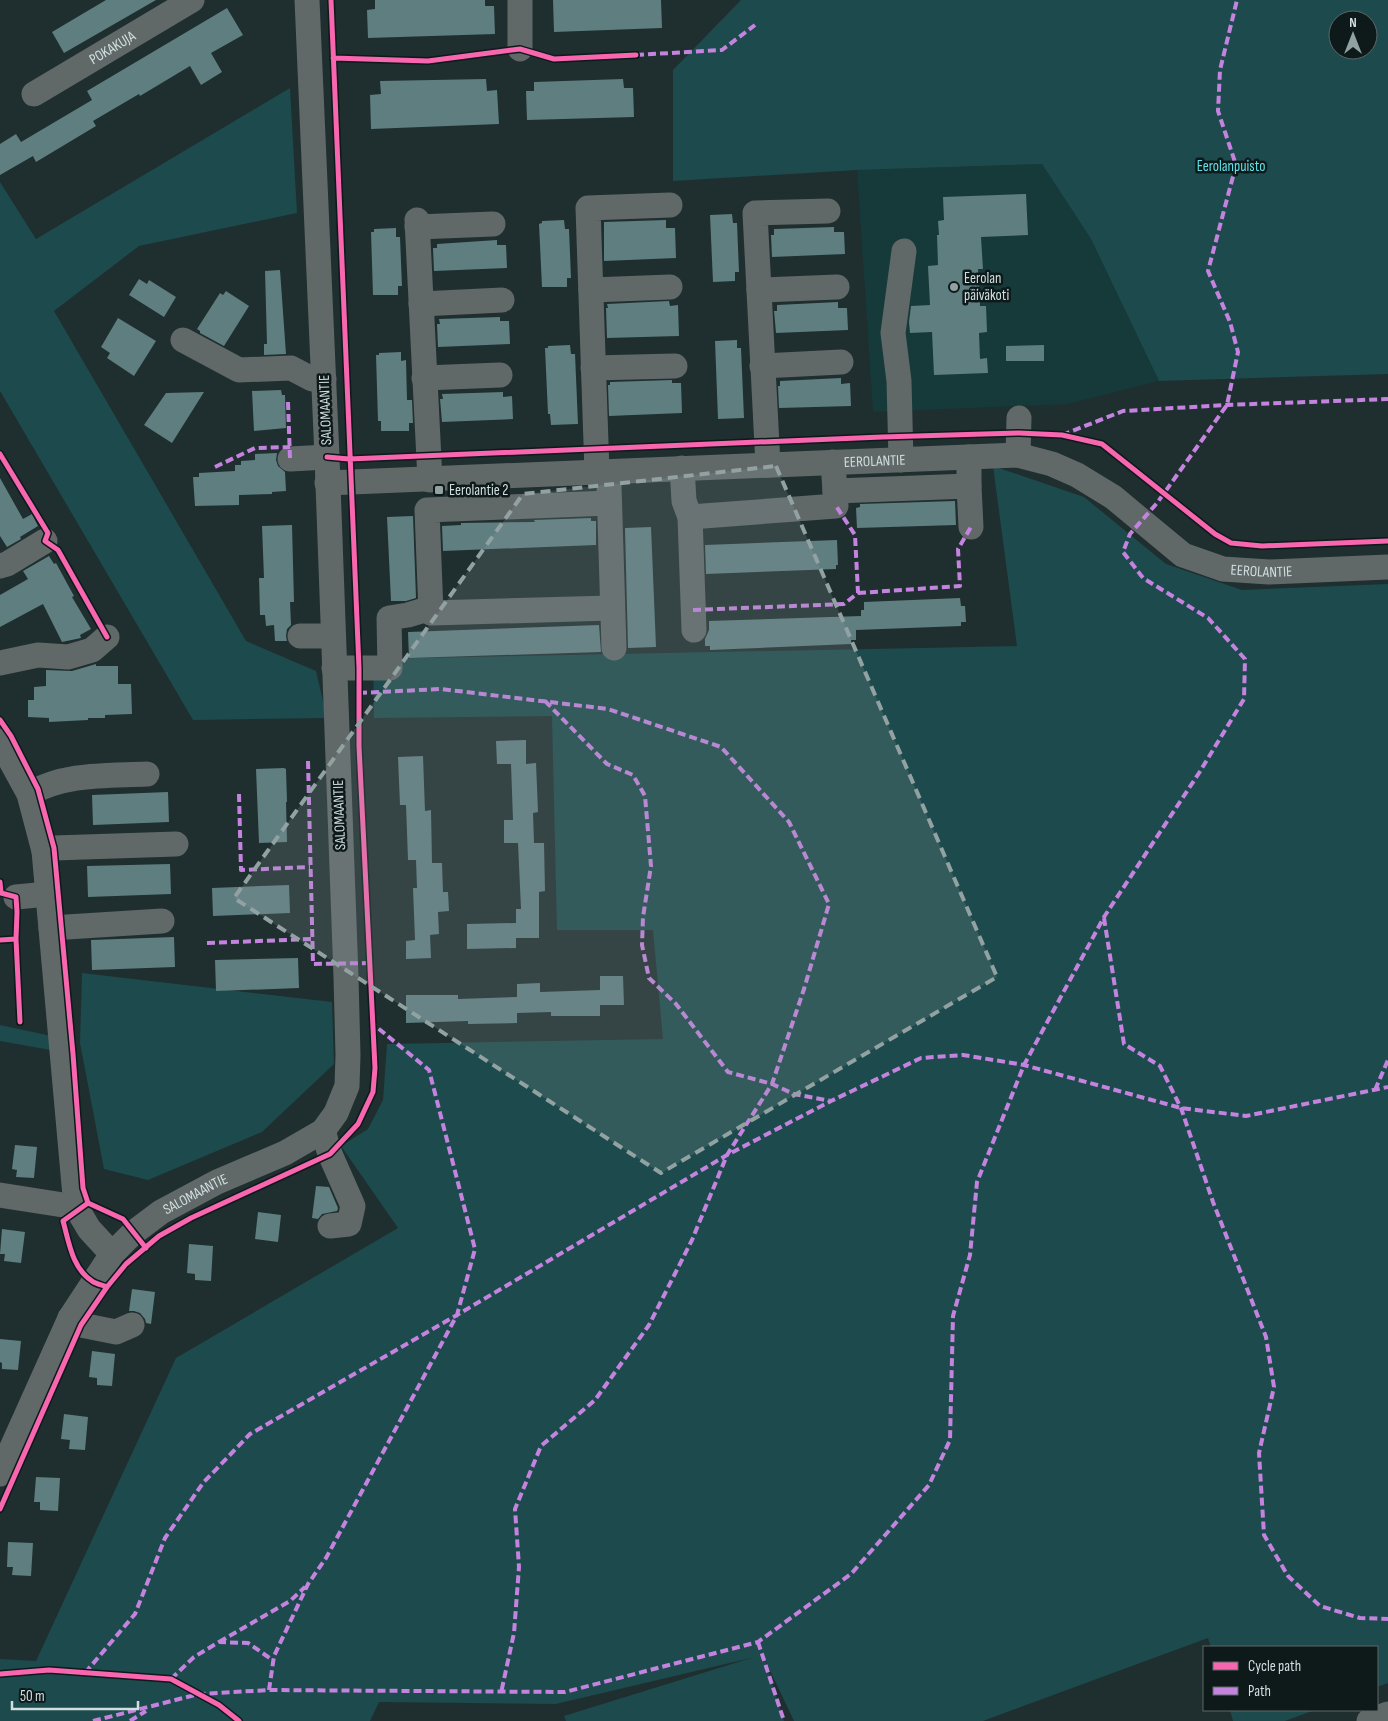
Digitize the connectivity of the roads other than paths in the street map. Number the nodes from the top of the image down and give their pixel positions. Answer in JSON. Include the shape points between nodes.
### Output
{"nodes":[{"id":1,"x":192,"y":0,"type":"edge"},
{"id":2,"x":307,"y":0,"type":"edge"},
{"id":3,"x":520,"y":0,"type":"edge"},
{"id":4,"x":520,"y":49,"type":"dead end"},
{"id":5,"x":34,"y":94,"type":"dead end"},
{"id":6,"x":670,"y":205,"type":"dead end"},
{"id":7,"x":828,"y":211,"type":"dead end"},
{"id":8,"x":493,"y":224,"type":"dead end"},
{"id":9,"x":904,"y":250,"type":"dead end"},
{"id":10,"x":670,"y":287,"type":"dead end"},
{"id":11,"x":837,"y":287,"type":"dead end"},
{"id":12,"x":591,"y":290,"type":"junction"},
{"id":13,"x":759,"y":290,"type":"junction"},
{"id":14,"x":502,"y":300,"type":"dead end"},
{"id":15,"x":421,"y":304,"type":"junction"},
{"id":16,"x":183,"y":340,"type":"dead end"},
{"id":17,"x":841,"y":362,"type":"dead end"},
{"id":18,"x":675,"y":366,"type":"dead end"},
{"id":19,"x":762,"y":366,"type":"junction"},
{"id":20,"x":594,"y":368,"type":"junction"},
{"id":21,"x":500,"y":375,"type":"dead end"},
{"id":22,"x":424,"y":378,"type":"junction"},
{"id":23,"x":324,"y":379,"type":"junction"},
{"id":24,"x":1018,"y":418,"type":"dead end"},
{"id":25,"x":1018,"y":455,"type":"junction"},
{"id":26,"x":327,"y":457,"type":"junction"},
{"id":27,"x":969,"y":457,"type":"junction"},
{"id":28,"x":290,"y":458,"type":"dead end"},
{"id":29,"x":901,"y":460,"type":"junction"},
{"id":30,"x":833,"y":462,"type":"junction"},
{"id":31,"x":768,"y":465,"type":"junction"},
{"id":32,"x":682,"y":468,"type":"junction"},
{"id":33,"x":603,"y":472,"type":"junction"},
{"id":34,"x":428,"y":480,"type":"junction"},
{"id":35,"x":327,"y":483,"type":"junction"},
{"id":36,"x":969,"y":486,"type":"junction"},
{"id":37,"x":835,"y":491,"type":"junction"},
{"id":38,"x":609,"y":502,"type":"junction"},
{"id":39,"x":427,"y":510,"type":"junction"},
{"id":40,"x":690,"y":517,"type":"junction"},
{"id":41,"x":971,"y":527,"type":"dead end"},
{"id":42,"x":45,"y":541,"type":"dead end"},
{"id":43,"x":0,"y":566,"type":"edge"},
{"id":44,"x":1388,"y":567,"type":"edge"},
{"id":45,"x":431,"y":608,"type":"junction"},
{"id":46,"x":612,"y":608,"type":"junction"},
{"id":47,"x":694,"y":630,"type":"dead end"},
{"id":48,"x":300,"y":636,"type":"dead end"},
{"id":49,"x":333,"y":636,"type":"junction"},
{"id":50,"x":107,"y":637,"type":"dead end"},
{"id":51,"x":614,"y":648,"type":"dead end"},
{"id":52,"x":0,"y":663,"type":"edge"},
{"id":53,"x":334,"y":668,"type":"junction"},
{"id":54,"x":0,"y":741,"type":"edge"},
{"id":55,"x":147,"y":774,"type":"dead end"},
{"id":56,"x":29,"y":794,"type":"junction"},
{"id":57,"x":176,"y":844,"type":"dead end"},
{"id":58,"x":44,"y":851,"type":"junction"},
{"id":59,"x":48,"y":894,"type":"junction"},
{"id":60,"x":16,"y":897,"type":"dead end"},
{"id":61,"x":162,"y":921,"type":"dead end"},
{"id":62,"x":51,"y":928,"type":"junction"},
{"id":63,"x":323,"y":1130,"type":"junction"},
{"id":64,"x":0,"y":1195,"type":"edge"},
{"id":65,"x":76,"y":1207,"type":"junction"},
{"id":66,"x":330,"y":1226,"type":"dead end"},
{"id":67,"x":112,"y":1254,"type":"junction"},
{"id":68,"x":70,"y":1318,"type":"junction"},
{"id":69,"x":132,"y":1325,"type":"dead end"},
{"id":70,"x":0,"y":1474,"type":"edge"},
{"id":71,"x":1388,"y":1714,"type":"edge"},
{"id":72,"x":1369,"y":1721,"type":"edge"}],
"edges":[{"from":1,"to":5,"type":"street","name":"POKAKUJA"},
{"from":2,"to":23,"type":"street","name":"SALOMAANTIE"},
{"from":3,"to":4,"type":"street"},
{"from":6,"to":12,"type":"street","via":[[588,208]]},
{"from":7,"to":13,"type":"street","via":[[755,213]]},
{"from":8,"to":15,"type":"street","via":[[417,223]]},
{"from":9,"to":29,"type":"street","via":[[893,334],[899,381]]},
{"from":10,"to":12,"type":"street"},
{"from":11,"to":13,"type":"street"},
{"from":12,"to":20,"type":"street"},
{"from":13,"to":19,"type":"street"},
{"from":14,"to":15,"type":"street"},
{"from":15,"to":22,"type":"street"},
{"from":16,"to":23,"type":"street","via":[[239,370],[291,368],[312,379]]},
{"from":17,"to":19,"type":"street"},
{"from":18,"to":20,"type":"street"},
{"from":19,"to":31,"type":"street"},
{"from":20,"to":33,"type":"street"},
{"from":21,"to":22,"type":"street"},
{"from":22,"to":34,"type":"street"},
{"from":23,"to":26,"type":"street","name":"SALOMAANTIE"},
{"from":24,"to":25,"type":"street"},
{"from":25,"to":27,"type":"street","name":"EEROLANTIE"},
{"from":25,"to":44,"type":"street","name":"EEROLANTIE","via":[[1077,475],[1113,498],[1183,555],[1222,569],[1270,572]]},
{"from":26,"to":28,"type":"street"},
{"from":26,"to":35,"type":"street","name":"SALOMAANTIE"},
{"from":27,"to":29,"type":"street","name":"EEROLANTIE"},
{"from":27,"to":36,"type":"street"},
{"from":29,"to":30,"type":"street","name":"EEROLANTIE"},
{"from":30,"to":31,"type":"street","name":"EEROLANTIE"},
{"from":30,"to":37,"type":"street"},
{"from":31,"to":32,"type":"street","name":"EEROLANTIE"},
{"from":32,"to":33,"type":"street","name":"EEROLANTIE"},
{"from":32,"to":40,"type":"street","via":[[684,501]]},
{"from":33,"to":34,"type":"street","name":"EEROLANTIE"},
{"from":33,"to":38,"type":"street"},
{"from":34,"to":35,"type":"street","name":"EEROLANTIE"},
{"from":34,"to":39,"type":"street"},
{"from":35,"to":49,"type":"street","name":"SALOMAANTIE"},
{"from":36,"to":37,"type":"street"},
{"from":36,"to":41,"type":"street"},
{"from":37,"to":40,"type":"street","via":[[836,506]]},
{"from":38,"to":39,"type":"street"},
{"from":38,"to":46,"type":"street"},
{"from":39,"to":45,"type":"street"},
{"from":40,"to":47,"type":"street"},
{"from":42,"to":43,"type":"street"},
{"from":45,"to":46,"type":"street","via":[[431,614]]},
{"from":45,"to":53,"type":"street","via":[[389,618],[390,668]]},
{"from":46,"to":51,"type":"street"},
{"from":48,"to":49,"type":"street"},
{"from":49,"to":53,"type":"street","name":"SALOMAANTIE"},
{"from":50,"to":52,"type":"street","via":[[92,650],[68,657],[38,655]]},
{"from":53,"to":63,"type":"street","name":"SALOMAANTIE","via":[[347,1086],[336,1113]]},
{"from":54,"to":56,"type":"street"},
{"from":55,"to":56,"type":"street","via":[[78,777]]},
{"from":56,"to":58,"type":"street"},
{"from":57,"to":58,"type":"street"},
{"from":58,"to":59,"type":"street"},
{"from":59,"to":60,"type":"street"},
{"from":59,"to":62,"type":"street"},
{"from":61,"to":62,"type":"street"},
{"from":62,"to":65,"type":"street"},
{"from":63,"to":66,"type":"street","via":[[353,1206],[349,1224]]},
{"from":63,"to":67,"type":"street","name":"SALOMAANTIE","via":[[285,1153],[217,1182],[161,1212]]},
{"from":64,"to":65,"type":"street"},
{"from":65,"to":67,"type":"street","via":[[89,1229]]},
{"from":67,"to":68,"type":"street","name":"SALOMAANTIE"},
{"from":68,"to":69,"type":"street","via":[[81,1325],[116,1332]]},
{"from":68,"to":70,"type":"street","name":"SALOMAANTIE"},
{"from":71,"to":72,"type":"street"}]}
